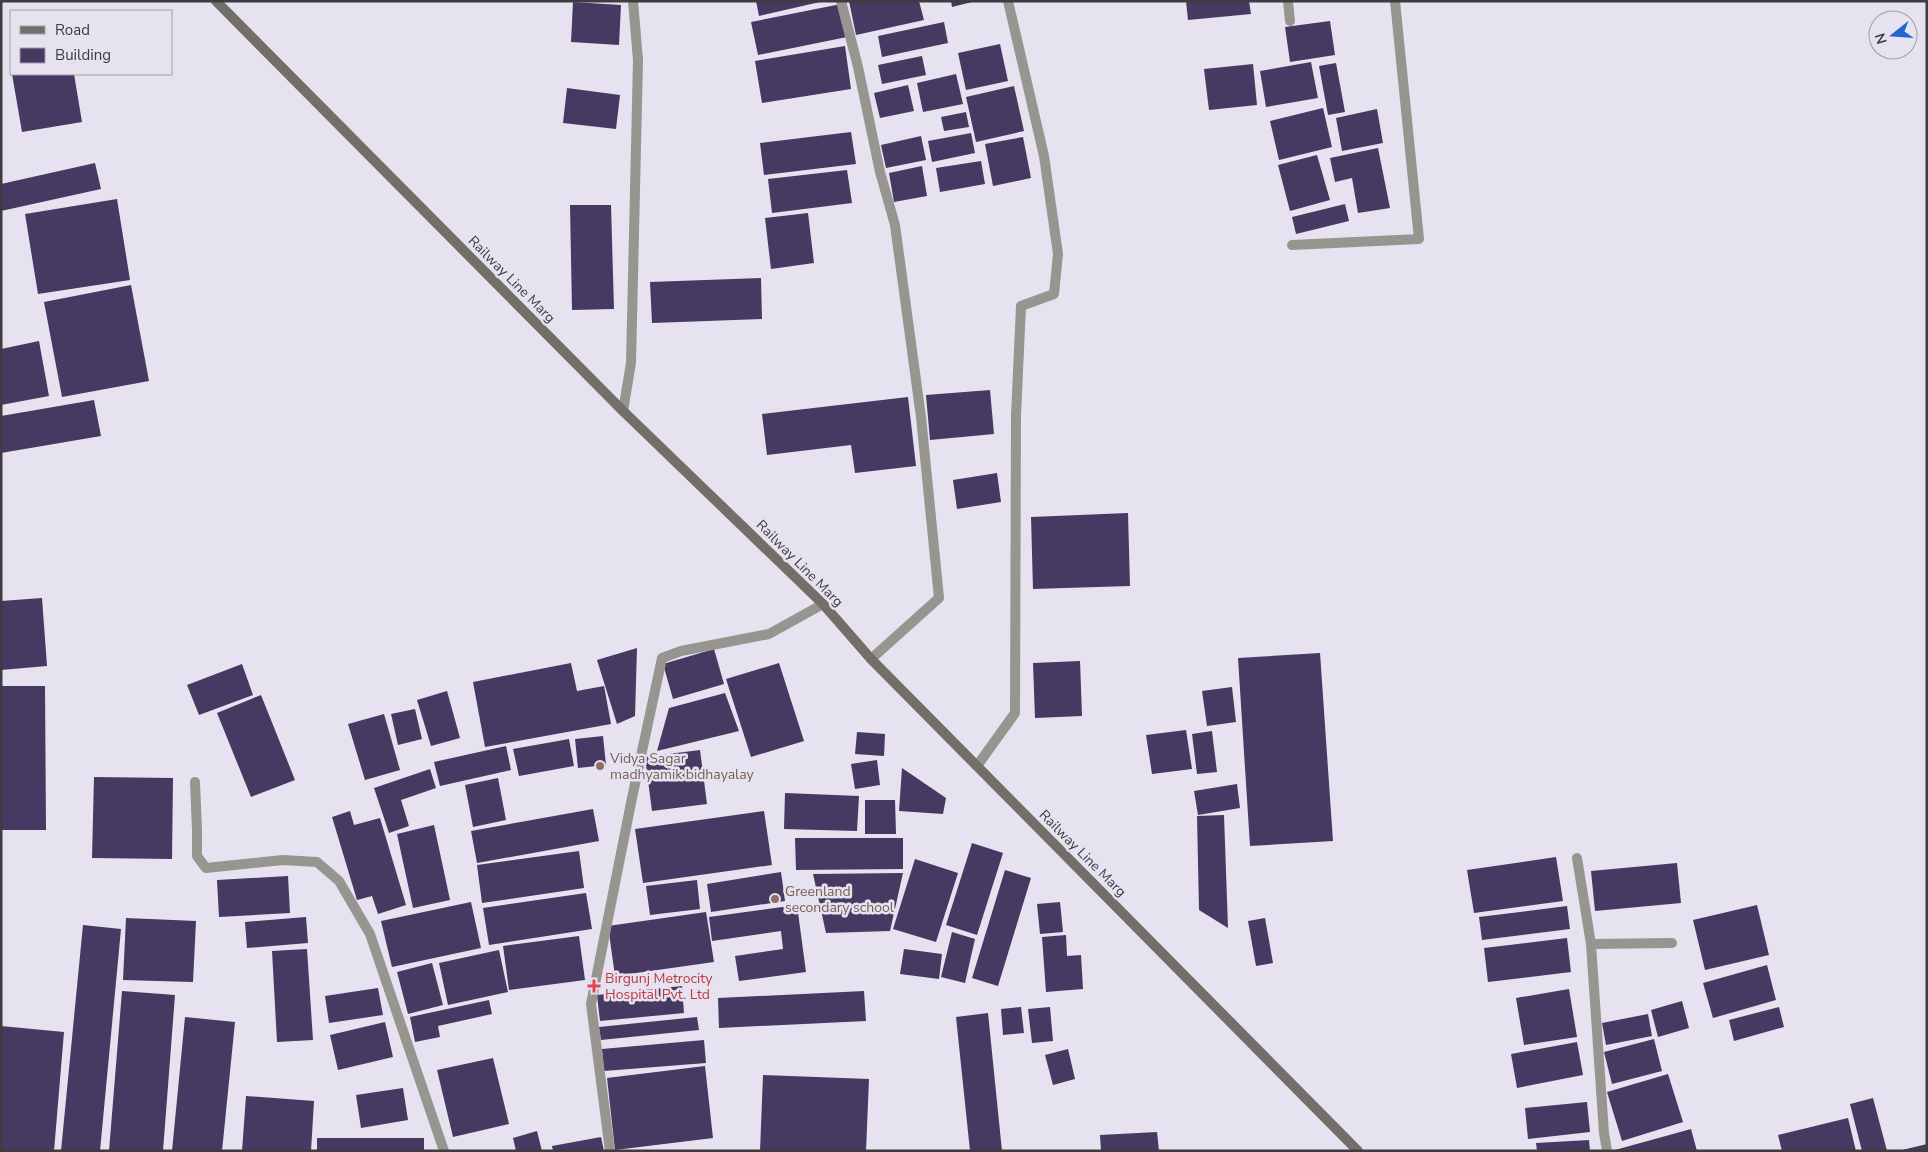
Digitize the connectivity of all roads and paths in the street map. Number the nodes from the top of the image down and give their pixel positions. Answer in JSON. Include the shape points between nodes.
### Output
{"nodes":[{"id":1,"x":216,"y":1,"type":"edge"},
{"id":2,"x":633,"y":1,"type":"edge"},
{"id":3,"x":841,"y":1,"type":"edge"},
{"id":4,"x":1008,"y":1,"type":"edge"},
{"id":5,"x":1288,"y":1,"type":"edge"},
{"id":6,"x":1395,"y":1,"type":"edge"},
{"id":7,"x":1290,"y":21,"type":"dead end"},
{"id":8,"x":1292,"y":245,"type":"dead end"},
{"id":9,"x":624,"y":411,"type":"junction"},
{"id":10,"x":823,"y":604,"type":"junction"},
{"id":11,"x":871,"y":659,"type":"junction"},
{"id":12,"x":977,"y":766,"type":"junction"},
{"id":13,"x":195,"y":782,"type":"dead end"},
{"id":14,"x":1577,"y":858,"type":"dead end"},
{"id":15,"x":1672,"y":943,"type":"dead end"},
{"id":16,"x":1590,"y":944,"type":"junction"},
{"id":17,"x":444,"y":1151,"type":"edge"},
{"id":18,"x":610,"y":1151,"type":"edge"},
{"id":19,"x":1358,"y":1151,"type":"edge"},
{"id":20,"x":1607,"y":1151,"type":"edge"}],
"edges":[{"from":1,"to":9,"type":"main road","name":"Railway Line Marg"},
{"from":2,"to":9,"type":"street","via":[[638,60],[631,363]]},
{"from":3,"to":11,"type":"street","via":[[895,225],[921,417],[939,598]]},
{"from":4,"to":12,"type":"street","via":[[1044,156],[1058,254],[1054,294],[1021,306],[1016,415],[1015,713]]},
{"from":5,"to":7,"type":"street"},
{"from":6,"to":8,"type":"street","via":[[1419,239]]},
{"from":9,"to":10,"type":"main road","name":"Railway Line Marg"},
{"from":10,"to":11,"type":"main road","name":"Railway Line Marg"},
{"from":10,"to":18,"type":"street","via":[[769,634],[681,651],[662,658],[591,1004]]},
{"from":11,"to":12,"type":"main road","name":"Railway Line Marg"},
{"from":12,"to":19,"type":"main road","name":"Railway Line Marg"},
{"from":13,"to":17,"type":"street","via":[[197,856],[206,868],[283,860],[317,862],[339,881],[370,934]]},
{"from":14,"to":16,"type":"street"},
{"from":15,"to":16,"type":"street"},
{"from":16,"to":20,"type":"street"}]}
